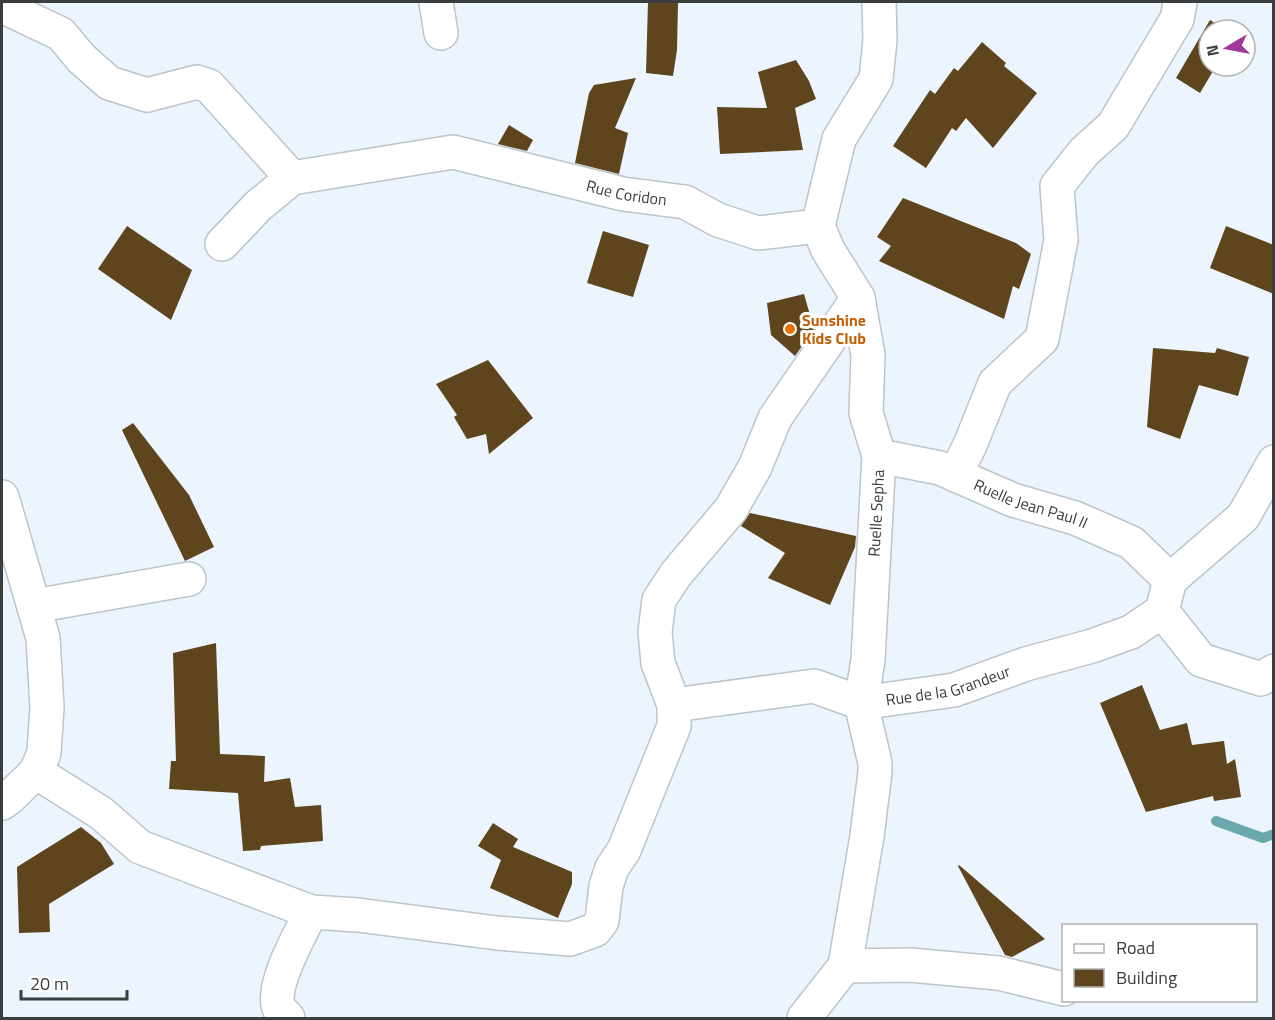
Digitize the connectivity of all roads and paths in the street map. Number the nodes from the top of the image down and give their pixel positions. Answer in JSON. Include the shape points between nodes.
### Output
{"nodes":[{"id":1,"x":436,"y":2,"type":"edge"},
{"id":2,"x":879,"y":2,"type":"edge"},
{"id":3,"x":1180,"y":2,"type":"edge"},
{"id":4,"x":2,"y":6,"type":"edge"},
{"id":5,"x":441,"y":33,"type":"dead end"},
{"id":6,"x":292,"y":178,"type":"junction"},
{"id":7,"x":818,"y":226,"type":"junction"},
{"id":8,"x":222,"y":244,"type":"dead end"},
{"id":9,"x":858,"y":298,"type":"junction"},
{"id":10,"x":879,"y":456,"type":"junction"},
{"id":11,"x":1274,"y":462,"type":"edge"},
{"id":12,"x":955,"y":475,"type":"junction"},
{"id":13,"x":2,"y":497,"type":"edge"},
{"id":14,"x":189,"y":579,"type":"dead end"},
{"id":15,"x":1170,"y":580,"type":"junction"},
{"id":16,"x":34,"y":606,"type":"junction"},
{"id":17,"x":1162,"y":611,"type":"junction"},
{"id":18,"x":1274,"y":671,"type":"edge"},
{"id":19,"x":861,"y":704,"type":"junction"},
{"id":20,"x":674,"y":705,"type":"junction"},
{"id":21,"x":36,"y":772,"type":"junction"},
{"id":22,"x":2,"y":803,"type":"edge"},
{"id":23,"x":311,"y":912,"type":"junction"},
{"id":24,"x":844,"y":966,"type":"junction"},
{"id":25,"x":1062,"y":989,"type":"edge"},
{"id":26,"x":288,"y":1018,"type":"edge"},
{"id":27,"x":804,"y":1018,"type":"edge"}],
"edges":[{"from":1,"to":5,"type":"street"},
{"from":2,"to":7,"type":"street","via":[[876,79],[839,139]]},
{"from":3,"to":12,"type":"street","via":[[1177,19],[1113,126],[1084,152],[1057,186],[1061,240],[1042,339],[995,383]]},
{"from":4,"to":6,"type":"street","via":[[61,34],[109,82],[147,95],[197,82],[209,86]]},
{"from":6,"to":7,"type":"street","name":"Rue Coridon","via":[[453,152],[623,194],[685,202],[718,220],[758,233]]},
{"from":6,"to":8,"type":"street"},
{"from":7,"to":9,"type":"street","name":"Ruelle Sepha"},
{"from":9,"to":10,"type":"street","name":"Ruelle Sepha","via":[[868,355],[866,413]]},
{"from":9,"to":20,"type":"street","via":[[776,418],[731,509],[659,600],[655,632],[658,663]]},
{"from":10,"to":12,"type":"street","name":"Ruelle Jean Paul II","via":[[940,468]]},
{"from":10,"to":19,"type":"street","name":"Ruelle Sepha","via":[[868,660]]},
{"from":11,"to":15,"type":"street","via":[[1243,517]]},
{"from":12,"to":15,"type":"street","name":"Ruelle Jean Paul II","via":[[1013,501],[1075,518],[1132,543]]},
{"from":13,"to":16,"type":"street"},
{"from":14,"to":16,"type":"street"},
{"from":15,"to":17,"type":"street"},
{"from":16,"to":21,"type":"street","via":[[43,638],[47,707],[44,753]]},
{"from":17,"to":18,"type":"street","via":[[1202,660],[1260,679]]},
{"from":17,"to":19,"type":"street","name":"Rue de la Grandeur","via":[[1131,632],[954,690]]},
{"from":19,"to":20,"type":"street","via":[[814,686]]},
{"from":19,"to":24,"type":"street","name":"Rue de la Grandeur","via":[[875,772]]},
{"from":20,"to":23,"type":"street","via":[[674,726],[624,850],[612,868],[602,921],[595,930],[570,939]]},
{"from":21,"to":22,"type":"street"},
{"from":21,"to":23,"type":"street","via":[[101,813],[140,847]]},
{"from":23,"to":26,"type":"street","via":[[283,970],[277,995],[279,1008]]},
{"from":24,"to":25,"type":"street","via":[[910,964],[998,973]]},
{"from":24,"to":27,"type":"street","name":"Rue de la Grandeur"}]}
